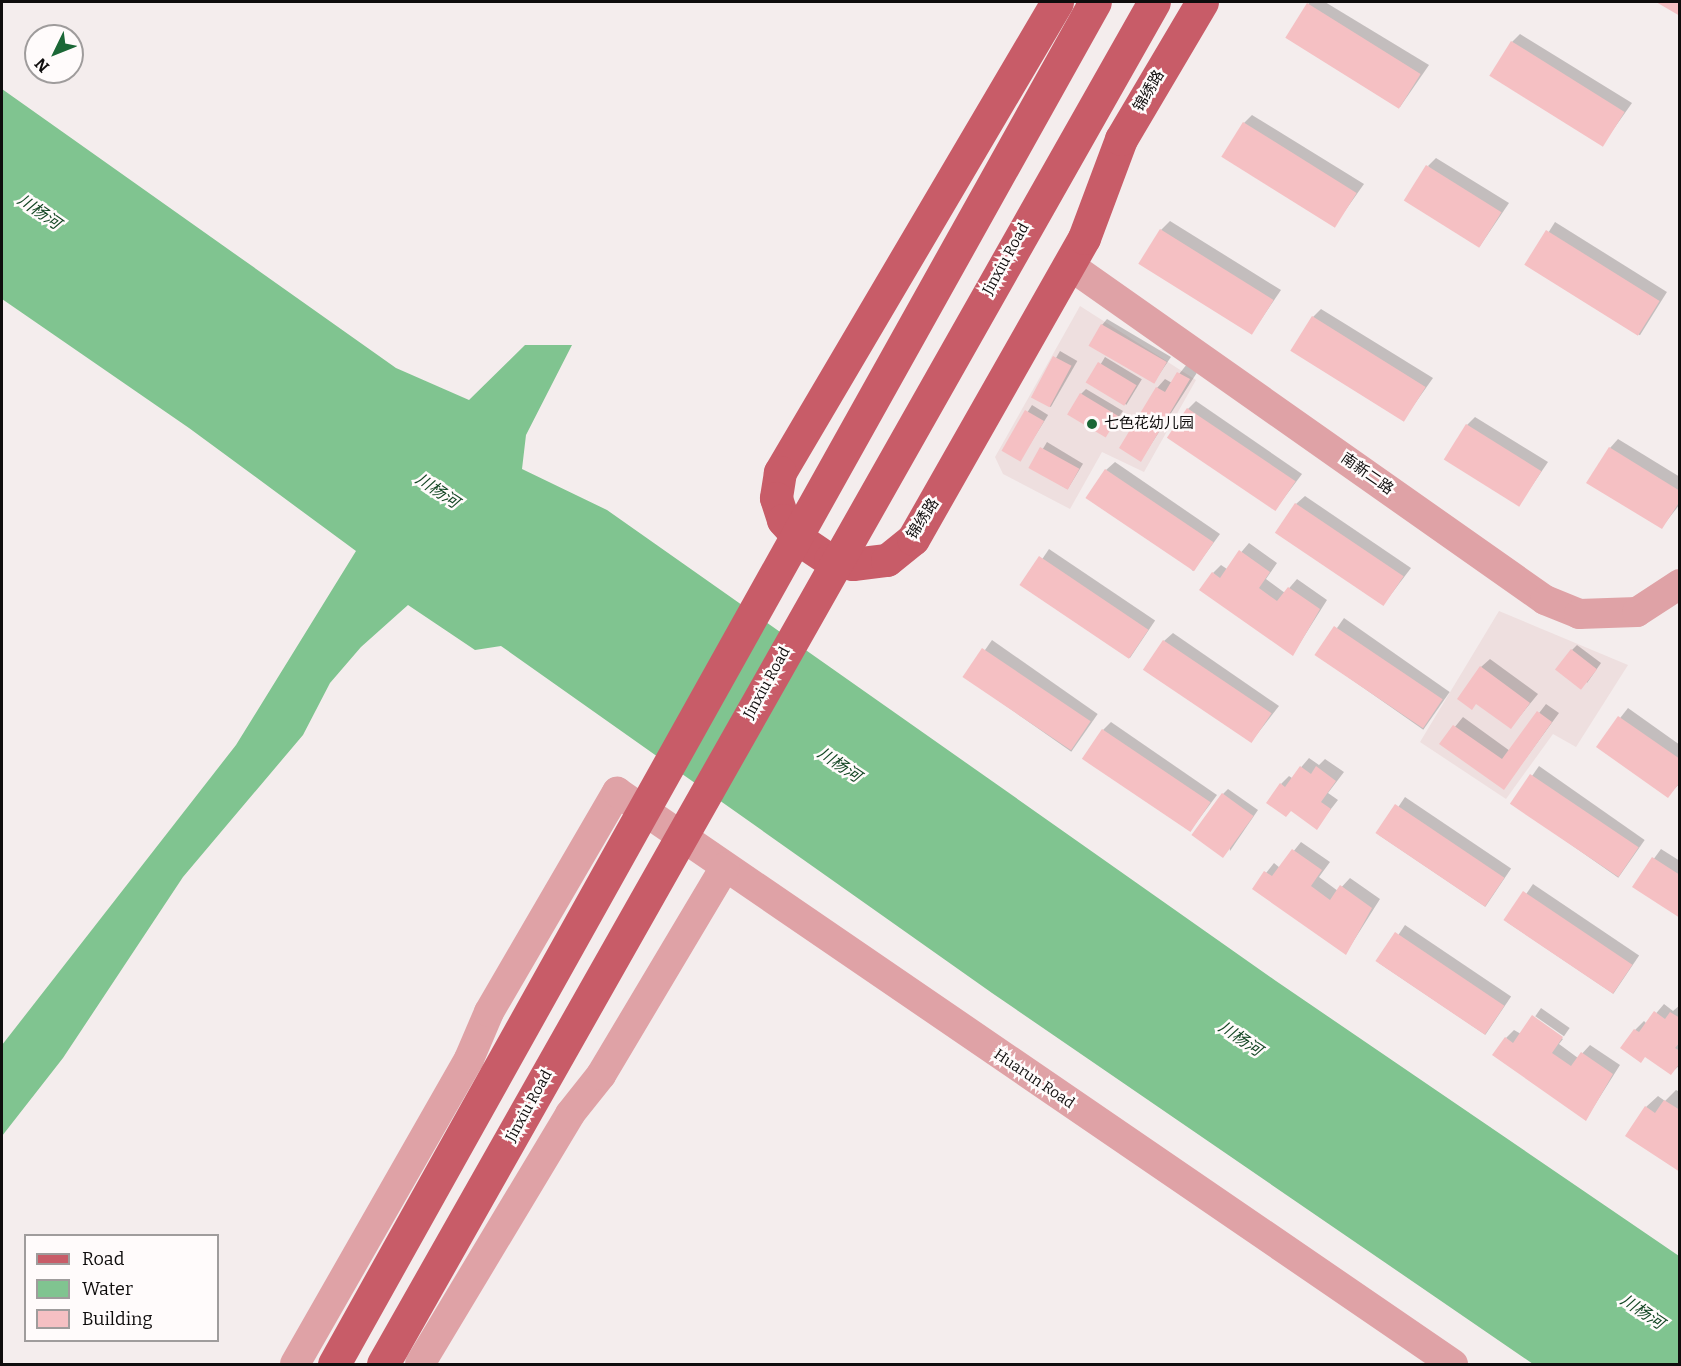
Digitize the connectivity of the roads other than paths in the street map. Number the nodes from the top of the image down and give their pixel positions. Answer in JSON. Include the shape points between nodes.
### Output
{"nodes":[{"id":1,"x":1057,"y":2,"type":"edge"},
{"id":2,"x":1095,"y":2,"type":"edge"},
{"id":3,"x":1154,"y":2,"type":"edge"},
{"id":4,"x":1202,"y":2,"type":"edge"},
{"id":5,"x":1069,"y":265,"type":"junction"},
{"id":6,"x":1680,"y":584,"type":"edge"},
{"id":7,"x":725,"y":867,"type":"junction"},
{"id":8,"x":295,"y":1365,"type":"edge"},
{"id":9,"x":334,"y":1365,"type":"edge"},
{"id":10,"x":383,"y":1365,"type":"edge"},
{"id":11,"x":420,"y":1365,"type":"edge"},
{"id":12,"x":1453,"y":1365,"type":"edge"}],
"edges":[{"from":1,"to":5,"type":"main road","name":"锦绣路","via":[[780,472],[776,498],[783,520],[803,542],[830,560],[853,564],[886,560],[913,539]]},
{"from":2,"to":9,"type":"main road"},
{"from":3,"to":10,"type":"main road","name":"Jinxiu Road"},
{"from":4,"to":5,"type":"main road","name":"锦绣路","via":[[1121,139],[1084,238]]},
{"from":5,"to":6,"type":"street","name":"南新二路","via":[[1545,600],[1579,614],[1637,612]]},
{"from":7,"to":8,"type":"street","name":"Huarun Road","via":[[617,792],[489,1012],[469,1059]]},
{"from":7,"to":11,"type":"street","via":[[601,1076],[570,1114]]},
{"from":7,"to":12,"type":"street","name":"Huarun Road"}]}
